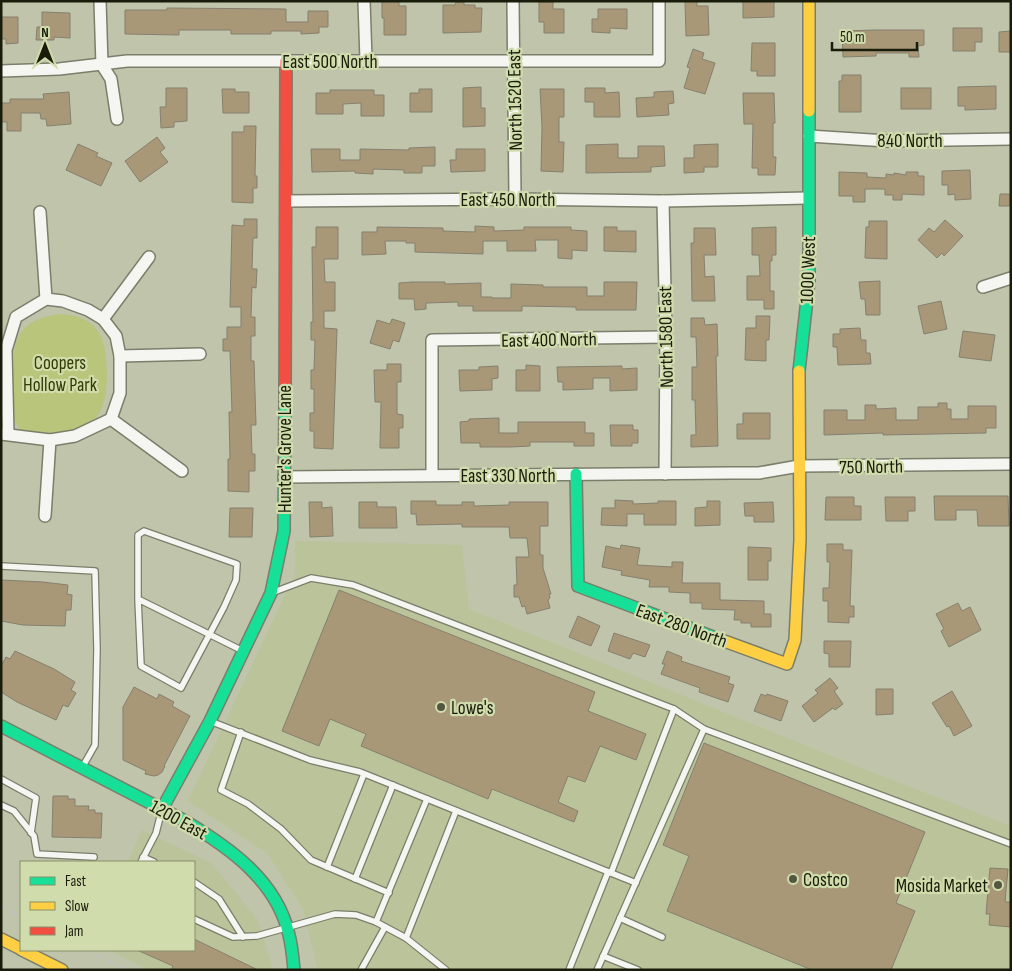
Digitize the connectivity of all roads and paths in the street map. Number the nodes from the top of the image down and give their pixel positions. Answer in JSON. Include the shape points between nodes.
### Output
{"nodes":[{"id":1,"x":100,"y":1,"type":"edge"},
{"id":2,"x":364,"y":1,"type":"edge"},
{"id":3,"x":513,"y":1,"type":"edge"},
{"id":4,"x":658,"y":1,"type":"edge"},
{"id":5,"x":809,"y":1,"type":"edge"},
{"id":6,"x":366,"y":60,"type":"junction"},
{"id":7,"x":286,"y":61,"type":"junction"},
{"id":8,"x":513,"y":62,"type":"junction"},
{"id":9,"x":102,"y":65,"type":"junction"},
{"id":10,"x":1,"y":71,"type":"edge"},
{"id":11,"x":117,"y":119,"type":"dead end"},
{"id":12,"x":809,"y":136,"type":"junction"},
{"id":13,"x":1011,"y":139,"type":"edge"},
{"id":14,"x":808,"y":198,"type":"junction"},
{"id":15,"x":515,"y":199,"type":"junction"},
{"id":16,"x":286,"y":201,"type":"junction"},
{"id":17,"x":663,"y":201,"type":"junction"},
{"id":18,"x":40,"y":212,"type":"dead end"},
{"id":19,"x":148,"y":257,"type":"dead end"},
{"id":20,"x":1011,"y":278,"type":"edge"},
{"id":21,"x":983,"y":286,"type":"dead end"},
{"id":22,"x":46,"y":299,"type":"junction"},
{"id":23,"x":103,"y":319,"type":"junction"},
{"id":24,"x":666,"y":337,"type":"junction"},
{"id":25,"x":200,"y":354,"type":"dead end"},
{"id":26,"x":120,"y":356,"type":"junction"},
{"id":27,"x":111,"y":419,"type":"junction"},
{"id":28,"x":5,"y":434,"type":"edge"},
{"id":29,"x":50,"y":440,"type":"junction"},
{"id":30,"x":1011,"y":464,"type":"edge"},
{"id":31,"x":799,"y":466,"type":"junction"},
{"id":32,"x":182,"y":471,"type":"dead end"},
{"id":33,"x":732,"y":473,"type":"joint"},
{"id":34,"x":576,"y":474,"type":"junction"},
{"id":35,"x":665,"y":474,"type":"junction"},
{"id":36,"x":432,"y":475,"type":"junction"},
{"id":37,"x":284,"y":476,"type":"junction"},
{"id":38,"x":45,"y":516,"type":"dead end"},
{"id":39,"x":1,"y":566,"type":"edge"},
{"id":40,"x":271,"y":593,"type":"junction"},
{"id":41,"x":138,"y":599,"type":"junction"},
{"id":42,"x":210,"y":634,"type":"junction"},
{"id":43,"x":245,"y":652,"type":"junction"},
{"id":44,"x":787,"y":664,"type":"joint"},
{"id":45,"x":674,"y":709,"type":"junction"},
{"id":46,"x":210,"y":721,"type":"junction"},
{"id":47,"x":1,"y":726,"type":"edge"},
{"id":48,"x":704,"y":729,"type":"junction"},
{"id":49,"x":241,"y":732,"type":"junction"},
{"id":50,"x":82,"y":767,"type":"junction"},
{"id":51,"x":364,"y":774,"type":"junction"},
{"id":52,"x":1,"y":779,"type":"edge"},
{"id":53,"x":393,"y":785,"type":"junction"},
{"id":54,"x":427,"y":799,"type":"junction"},
{"id":55,"x":1,"y":805,"type":"edge"},
{"id":56,"x":162,"y":809,"type":"junction"},
{"id":57,"x":456,"y":811,"type":"junction"},
{"id":58,"x":31,"y":833,"type":"junction"},
{"id":59,"x":1011,"y":844,"type":"edge"},
{"id":60,"x":94,"y":857,"type":"dead end"},
{"id":61,"x":142,"y":860,"type":"edge"},
{"id":62,"x":327,"y":867,"type":"junction"},
{"id":63,"x":609,"y":873,"type":"junction"},
{"id":64,"x":355,"y":879,"type":"junction"},
{"id":65,"x":195,"y":883,"type":"edge"},
{"id":66,"x":636,"y":883,"type":"junction"},
{"id":67,"x":389,"y":893,"type":"junction"},
{"id":68,"x":620,"y":918,"type":"junction"},
{"id":69,"x":195,"y":919,"type":"edge"},
{"id":70,"x":376,"y":922,"type":"junction"},
{"id":71,"x":385,"y":926,"type":"junction"},
{"id":72,"x":288,"y":928,"type":"junction"},
{"id":73,"x":662,"y":936,"type":"dead end"},
{"id":74,"x":243,"y":937,"type":"junction"},
{"id":75,"x":406,"y":938,"type":"junction"},
{"id":76,"x":1,"y":939,"type":"edge"},
{"id":77,"x":20,"y":948,"type":"edge"},
{"id":78,"x":26,"y":951,"type":"edge"},
{"id":79,"x":603,"y":956,"type":"junction"},
{"id":80,"x":62,"y":970,"type":"edge"},
{"id":81,"x":294,"y":970,"type":"edge"},
{"id":82,"x":362,"y":970,"type":"edge"},
{"id":83,"x":446,"y":970,"type":"edge"},
{"id":84,"x":569,"y":970,"type":"edge"},
{"id":85,"x":597,"y":970,"type":"edge"},
{"id":86,"x":638,"y":970,"type":"edge"}],
"edges":[{"from":1,"to":9,"type":"street"},
{"from":2,"to":6,"type":"street"},
{"from":3,"to":8,"type":"street","name":"North 1520 East"},
{"from":4,"to":8,"type":"street","name":"East 500 North","via":[[658,61]]},
{"from":5,"to":12,"type":"street","name":"1000 West"},
{"from":6,"to":7,"type":"street","name":"East 500 North"},
{"from":6,"to":8,"type":"street","name":"East 500 North"},
{"from":7,"to":9,"type":"street","name":"East 500 North"},
{"from":7,"to":16,"type":"street","name":"Hunter's Grove Lane"},
{"from":8,"to":15,"type":"street","name":"North 1520 East"},
{"from":9,"to":10,"type":"street","name":"East 500 North"},
{"from":9,"to":11,"type":"street","via":[[111,79]]},
{"from":12,"to":13,"type":"street","name":"840 North","via":[[887,141]]},
{"from":12,"to":14,"type":"street","name":"1000 West"},
{"from":14,"to":17,"type":"street","name":"East 450 North"},
{"from":14,"to":31,"type":"street","name":"1000 West","via":[[809,281],[799,366]]},
{"from":15,"to":16,"type":"street","name":"East 450 North"},
{"from":15,"to":17,"type":"street","name":"East 450 North"},
{"from":16,"to":37,"type":"street","name":"Hunter's Grove Lane"},
{"from":17,"to":24,"type":"street","name":"North 1580 East"},
{"from":18,"to":22,"type":"street"},
{"from":19,"to":23,"type":"street"},
{"from":20,"to":21,"type":"street"},
{"from":22,"to":23,"type":"street","via":[[88,310]]},
{"from":22,"to":28,"type":"street","via":[[16,317],[6,350]]},
{"from":23,"to":26,"type":"street","via":[[116,336]]},
{"from":24,"to":35,"type":"street","name":"North 1580 East"},
{"from":24,"to":36,"type":"street","name":"East 400 North","via":[[432,340]]},
{"from":25,"to":26,"type":"street"},
{"from":26,"to":27,"type":"street","via":[[120,393]]},
{"from":27,"to":29,"type":"street","via":[[74,436]]},
{"from":27,"to":32,"type":"street"},
{"from":28,"to":29,"type":"street"},
{"from":29,"to":38,"type":"street"},
{"from":30,"to":31,"type":"street","name":"750 North"},
{"from":31,"to":33,"type":"street","name":"750 North"},
{"from":31,"to":44,"type":"street","name":"1000 West","via":[[800,539],[795,640]]},
{"from":33,"to":35,"type":"street","name":"East 330 North"},
{"from":34,"to":35,"type":"street","name":"East 330 North"},
{"from":34,"to":36,"type":"street","name":"East 330 North"},
{"from":34,"to":44,"type":"street","name":"East 280 North","via":[[578,586]]},
{"from":36,"to":37,"type":"street","name":"East 330 North"},
{"from":37,"to":40,"type":"street","name":"Hunter's Grove Lane","via":[[284,531]]},
{"from":39,"to":50,"type":"lane","via":[[95,571],[96,745]]},
{"from":40,"to":43,"type":"street","name":"Hunter's Grove Lane"},
{"from":40,"to":45,"type":"lane","via":[[311,578],[353,585]]},
{"from":41,"to":42,"type":"lane"},
{"from":41,"to":42,"type":"lane","via":[[141,666],[181,688]]},
{"from":41,"to":42,"type":"lane","via":[[138,535],[144,531],[237,564],[236,580]]},
{"from":42,"to":43,"type":"lane"},
{"from":43,"to":46,"type":"street","name":"Hunter's Grove Lane"},
{"from":45,"to":48,"type":"lane"},
{"from":45,"to":63,"type":"lane"},
{"from":46,"to":49,"type":"lane"},
{"from":46,"to":56,"type":"street","name":"Hunter's Grove Lane"},
{"from":47,"to":50,"type":"street","name":"1200 East"},
{"from":48,"to":59,"type":"lane"},
{"from":48,"to":66,"type":"lane"},
{"from":49,"to":51,"type":"lane","via":[[310,760]]},
{"from":49,"to":62,"type":"lane","via":[[221,790],[248,804],[281,829],[311,860]]},
{"from":50,"to":56,"type":"street","name":"1200 East"},
{"from":51,"to":53,"type":"lane"},
{"from":51,"to":62,"type":"lane"},
{"from":52,"to":58,"type":"lane","via":[[36,798]]},
{"from":53,"to":54,"type":"lane"},
{"from":53,"to":64,"type":"lane"},
{"from":54,"to":57,"type":"lane"},
{"from":54,"to":67,"type":"lane"},
{"from":55,"to":58,"type":"lane","via":[[14,811]]},
{"from":56,"to":61,"type":"lane","via":[[156,833]]},
{"from":56,"to":72,"type":"street","name":"1200 East","via":[[230,848],[252,868],[280,907]]},
{"from":57,"to":63,"type":"lane"},
{"from":57,"to":75,"type":"lane"},
{"from":58,"to":60,"type":"lane","via":[[37,854]]},
{"from":62,"to":64,"type":"lane"},
{"from":63,"to":66,"type":"lane"},
{"from":63,"to":84,"type":"lane"},
{"from":64,"to":67,"type":"lane"},
{"from":65,"to":74,"type":"lane","via":[[219,899]]},
{"from":66,"to":68,"type":"lane"},
{"from":67,"to":70,"type":"lane"},
{"from":68,"to":73,"type":"lane"},
{"from":68,"to":79,"type":"lane"},
{"from":69,"to":74,"type":"lane","via":[[233,937]]},
{"from":70,"to":71,"type":"lane"},
{"from":70,"to":72,"type":"lane","via":[[356,915],[335,914]]},
{"from":71,"to":75,"type":"lane"},
{"from":71,"to":82,"type":"lane"},
{"from":72,"to":74,"type":"lane"},
{"from":72,"to":81,"type":"street","name":"1200 East"},
{"from":75,"to":83,"type":"lane"},
{"from":76,"to":77,"type":"street"},
{"from":78,"to":80,"type":"street"},
{"from":79,"to":85,"type":"lane"},
{"from":79,"to":86,"type":"lane"}]}
